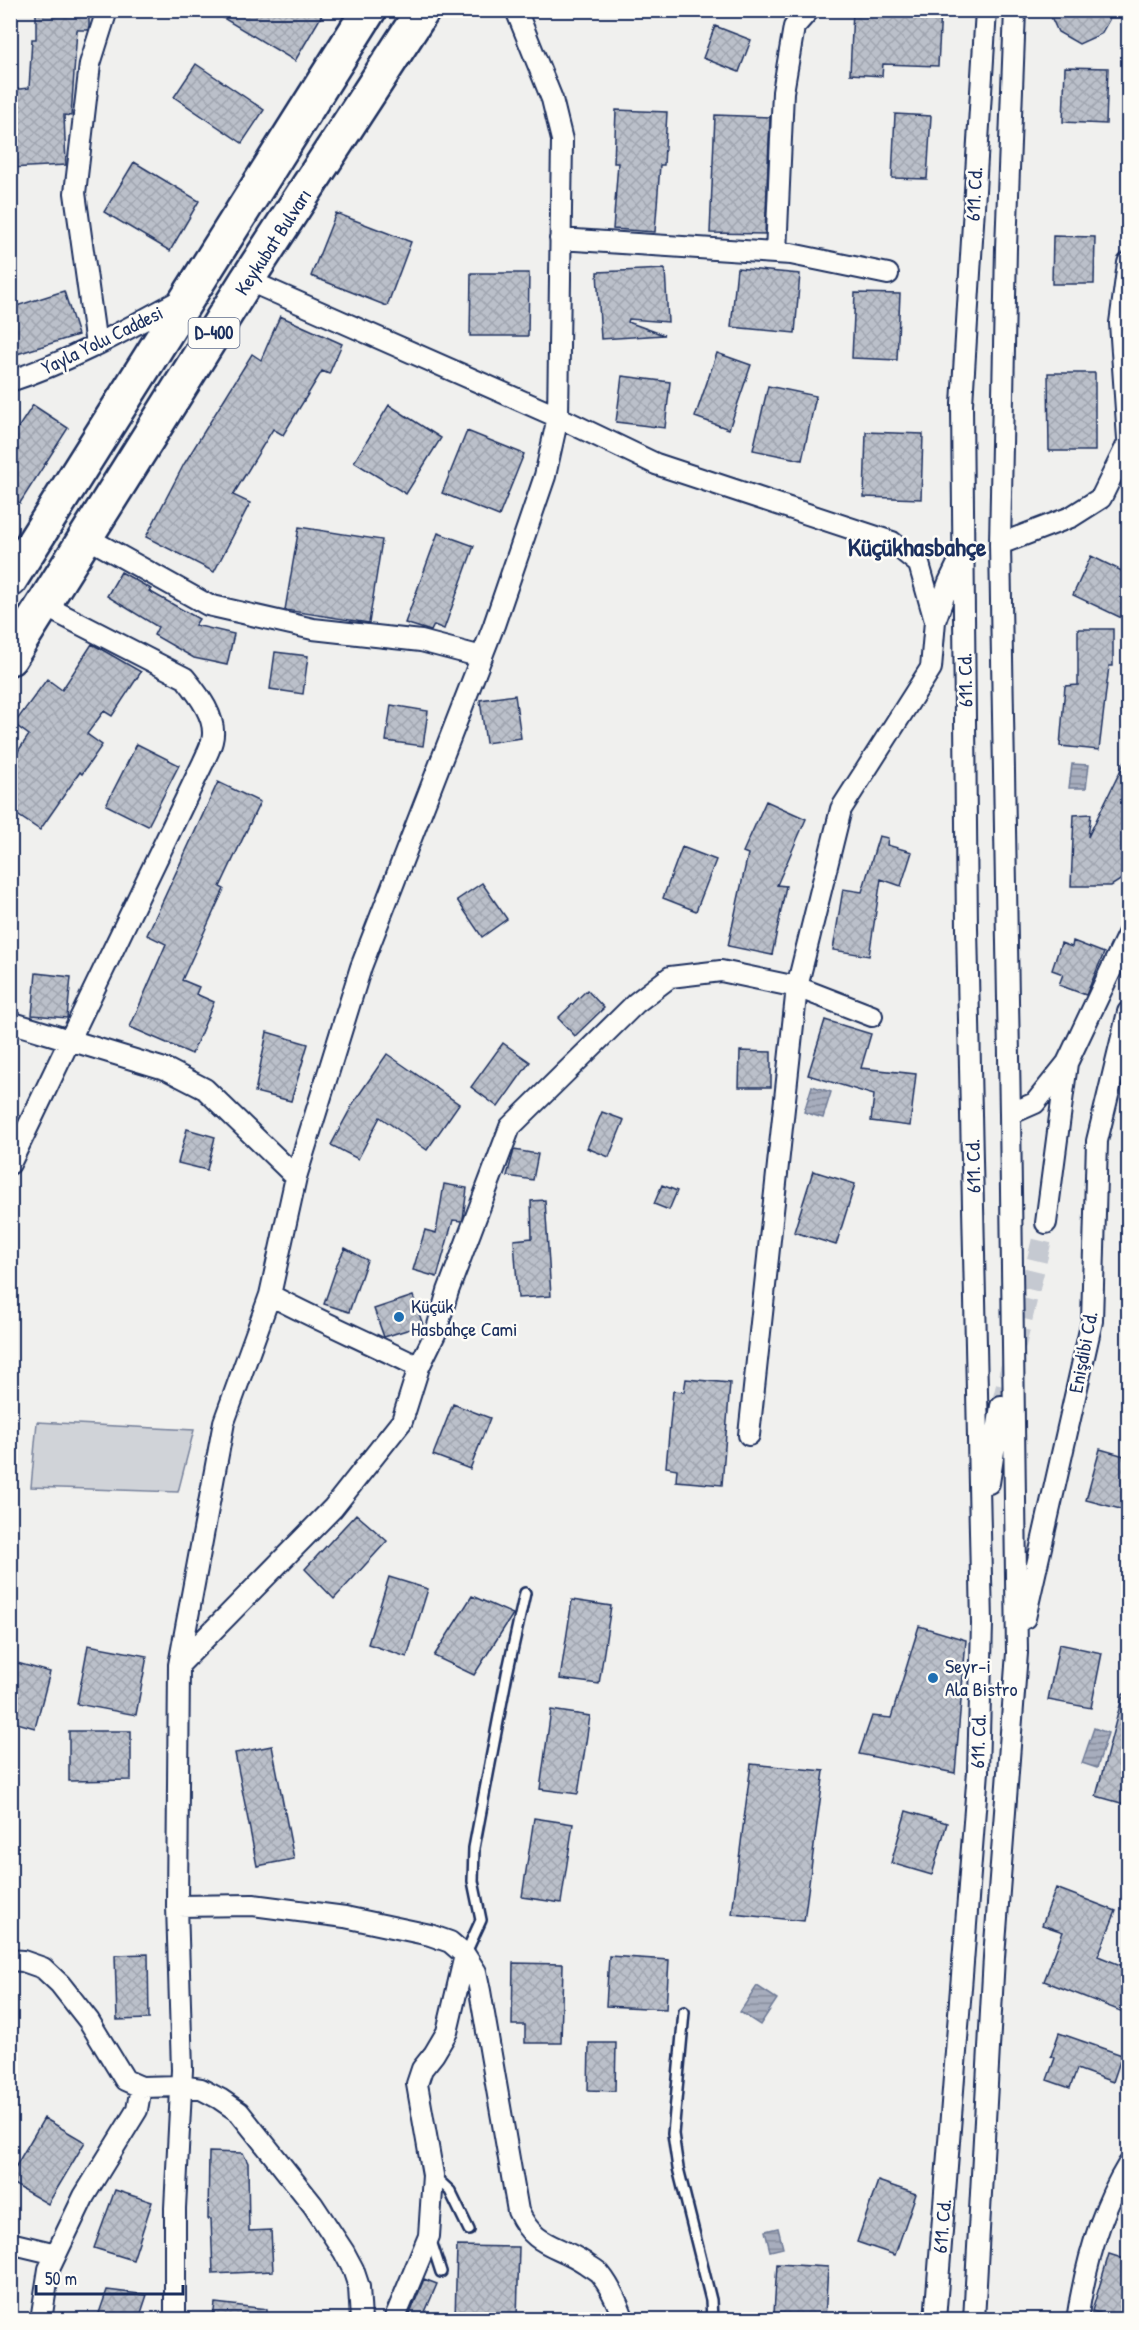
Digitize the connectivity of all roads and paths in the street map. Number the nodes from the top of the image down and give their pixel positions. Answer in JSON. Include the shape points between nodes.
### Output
{"nodes":[{"id":1,"x":107,"y":10,"type":"edge"},
{"id":2,"x":369,"y":10,"type":"edge"},
{"id":3,"x":423,"y":10,"type":"edge"},
{"id":4,"x":516,"y":10,"type":"edge"},
{"id":5,"x":809,"y":10,"type":"edge"},
{"id":6,"x":986,"y":10,"type":"edge"},
{"id":7,"x":1015,"y":10,"type":"edge"},
{"id":8,"x":560,"y":239,"type":"junction"},
{"id":9,"x":776,"y":253,"type":"junction"},
{"id":10,"x":1128,"y":263,"type":"edge"},
{"id":11,"x":888,"y":274,"type":"dead end"},
{"id":12,"x":248,"y":279,"type":"junction"},
{"id":13,"x":191,"y":294,"type":"junction"},
{"id":14,"x":96,"y":345,"type":"junction"},
{"id":15,"x":10,"y":381,"type":"edge"},
{"id":16,"x":558,"y":417,"type":"junction"},
{"id":17,"x":1128,"y":441,"type":"edge"},
{"id":18,"x":86,"y":537,"type":"junction"},
{"id":19,"x":1000,"y":544,"type":"junction"},
{"id":20,"x":963,"y":552,"type":"junction"},
{"id":21,"x":10,"y":580,"type":"edge"},
{"id":22,"x":44,"y":605,"type":"junction"},
{"id":23,"x":935,"y":621,"type":"junction"},
{"id":24,"x":482,"y":657,"type":"junction"},
{"id":25,"x":10,"y":658,"type":"edge"},
{"id":26,"x":1128,"y":934,"type":"edge"},
{"id":27,"x":797,"y":987,"type":"junction"},
{"id":28,"x":1128,"y":1012,"type":"edge"},
{"id":29,"x":872,"y":1016,"type":"dead end"},
{"id":30,"x":10,"y":1022,"type":"edge"},
{"id":31,"x":72,"y":1039,"type":"junction"},
{"id":32,"x":1067,"y":1063,"type":"junction"},
{"id":33,"x":1010,"y":1114,"type":"junction"},
{"id":34,"x":10,"y":1164,"type":"edge"},
{"id":35,"x":296,"y":1177,"type":"junction"},
{"id":36,"x":1046,"y":1222,"type":"tunnel mouth"},
{"id":37,"x":270,"y":1295,"type":"junction"},
{"id":38,"x":419,"y":1367,"type":"junction"},
{"id":39,"x":1001,"y":1406,"type":"tunnel mouth"},
{"id":40,"x":749,"y":1435,"type":"dead end"},
{"id":41,"x":981,"y":1532,"type":"junction"},
{"id":42,"x":525,"y":1593,"type":"dead end"},
{"id":43,"x":1017,"y":1653,"type":"junction"},
{"id":44,"x":179,"y":1665,"type":"junction"},
{"id":45,"x":177,"y":1906,"type":"junction"},
{"id":46,"x":465,"y":1955,"type":"junction"},
{"id":47,"x":10,"y":1960,"type":"edge"},
{"id":48,"x":684,"y":2012,"type":"dead end"},
{"id":49,"x":180,"y":2086,"type":"junction"},
{"id":50,"x":141,"y":2087,"type":"junction"},
{"id":51,"x":1128,"y":2165,"type":"edge"},
{"id":52,"x":433,"y":2175,"type":"junction"},
{"id":53,"x":469,"y":2230,"type":"dead end"},
{"id":54,"x":429,"y":2236,"type":"junction"},
{"id":55,"x":10,"y":2243,"type":"edge"},
{"id":56,"x":56,"y":2254,"type":"junction"},
{"id":57,"x":441,"y":2272,"type":"dead end"},
{"id":58,"x":41,"y":2319,"type":"edge"},
{"id":59,"x":175,"y":2319,"type":"edge"},
{"id":60,"x":361,"y":2319,"type":"edge"},
{"id":61,"x":394,"y":2319,"type":"edge"},
{"id":62,"x":624,"y":2319,"type":"edge"},
{"id":63,"x":712,"y":2319,"type":"edge"},
{"id":64,"x":934,"y":2319,"type":"edge"},
{"id":65,"x":974,"y":2319,"type":"edge"},
{"id":66,"x":1077,"y":2319,"type":"edge"}],
"edges":[{"from":1,"to":14,"type":"street","via":[[90,64],[75,193]]},
{"from":2,"to":13,"type":"highway","name":"Keykubat Bulvarı","number":"D-400"},
{"from":3,"to":12,"type":"highway","name":"Keykubat Bulvarı","number":"D-400"},
{"from":4,"to":8,"type":"street","via":[[552,99],[562,140]]},
{"from":5,"to":9,"type":"street","via":[[794,27],[783,92]]},
{"from":6,"to":20,"type":"street","name":"611. Cd.","via":[[962,404]]},
{"from":7,"to":19,"type":"street","name":"611. Cd."},
{"from":8,"to":9,"type":"street"},
{"from":8,"to":16,"type":"street"},
{"from":9,"to":11,"type":"street"},
{"from":10,"to":17,"type":"street","via":[[1120,323]]},
{"from":12,"to":16,"type":"street"},
{"from":12,"to":18,"type":"highway","name":"Keykubat Bulvarı","number":"D-400"},
{"from":13,"to":14,"type":"street","name":"Yayla Yolu Caddesi"},
{"from":13,"to":21,"type":"highway","name":"Keykubat Bulvarı","number":"D-400"},
{"from":14,"to":15,"type":"street","name":"Yayla Yolu Caddesi"},
{"from":16,"to":23,"type":"street","via":[[656,464],[892,542],[919,564]]},
{"from":16,"to":24,"type":"street","via":[[545,476]]},
{"from":17,"to":19,"type":"street","via":[[1101,498],[1071,517]]},
{"from":18,"to":22,"type":"highway","name":"Keykubat Bulvarı","number":"D-400"},
{"from":18,"to":24,"type":"street","via":[[208,604],[314,629],[421,641]]},
{"from":19,"to":33,"type":"street","name":"611. Cd."},
{"from":20,"to":23,"type":"street"},
{"from":20,"to":41,"type":"street","name":"611. Cd."},
{"from":22,"to":25,"type":"highway","name":"Keykubat Bulvarı","number":"D-400"},
{"from":22,"to":31,"type":"street","via":[[185,678],[206,710],[213,739]]},
{"from":23,"to":27,"type":"street","via":[[931,668],[841,809]]},
{"from":24,"to":35,"type":"street","via":[[361,967]]},
{"from":26,"to":32,"type":"street"},
{"from":27,"to":29,"type":"street"},
{"from":27,"to":38,"type":"street","via":[[721,971],[670,977],[636,1003],[510,1127],[436,1332]]},
{"from":27,"to":40,"type":"street"},
{"from":28,"to":43,"type":"street","name":"Enişdibi Cd.","via":[[1097,1141],[1092,1321]]},
{"from":30,"to":31,"type":"street"},
{"from":31,"to":34,"type":"street"},
{"from":31,"to":35,"type":"street","via":[[168,1070],[205,1089]]},
{"from":32,"to":33,"type":"street","via":[[1035,1103]]},
{"from":32,"to":36,"type":"street"},
{"from":33,"to":43,"type":"street","name":"611. Cd."},
{"from":35,"to":37,"type":"street"},
{"from":37,"to":38,"type":"street"},
{"from":37,"to":44,"type":"street","via":[[224,1422]]},
{"from":38,"to":44,"type":"street","via":[[402,1420],[333,1508]]},
{"from":39,"to":41,"type":"street"},
{"from":41,"to":64,"type":"street","name":"611. Cd.","via":[[978,1771]]},
{"from":42,"to":46,"type":"lane","via":[[474,1848],[473,1881],[481,1920]]},
{"from":43,"to":65,"type":"street","name":"611. Cd.","via":[[994,1957]]},
{"from":44,"to":45,"type":"street"},
{"from":45,"to":46,"type":"street","via":[[252,1905],[345,1917],[430,1935],[450,1942]]},
{"from":45,"to":49,"type":"street"},
{"from":46,"to":52,"type":"street","via":[[447,2032],[422,2069],[417,2084]]},
{"from":46,"to":62,"type":"street","via":[[476,1972],[518,2211],[524,2225],[546,2245],[600,2273]]},
{"from":47,"to":50,"type":"street","via":[[43,1968],[60,1984],[89,2021],[125,2080]]},
{"from":48,"to":63,"type":"lane","via":[[673,2134]]},
{"from":49,"to":50,"type":"street"},
{"from":49,"to":59,"type":"street"},
{"from":49,"to":60,"type":"street","via":[[201,2090],[239,2112],[313,2205],[353,2270],[359,2288]]},
{"from":50,"to":56,"type":"street","via":[[137,2110],[84,2196]]},
{"from":51,"to":66,"type":"street","via":[[1099,2229],[1082,2285]]},
{"from":52,"to":53,"type":"lane","via":[[450,2191]]},
{"from":52,"to":54,"type":"street"},
{"from":54,"to":57,"type":"lane"},
{"from":54,"to":61,"type":"street"},
{"from":55,"to":56,"type":"street"},
{"from":56,"to":58,"type":"street","via":[[49,2269]]}]}
